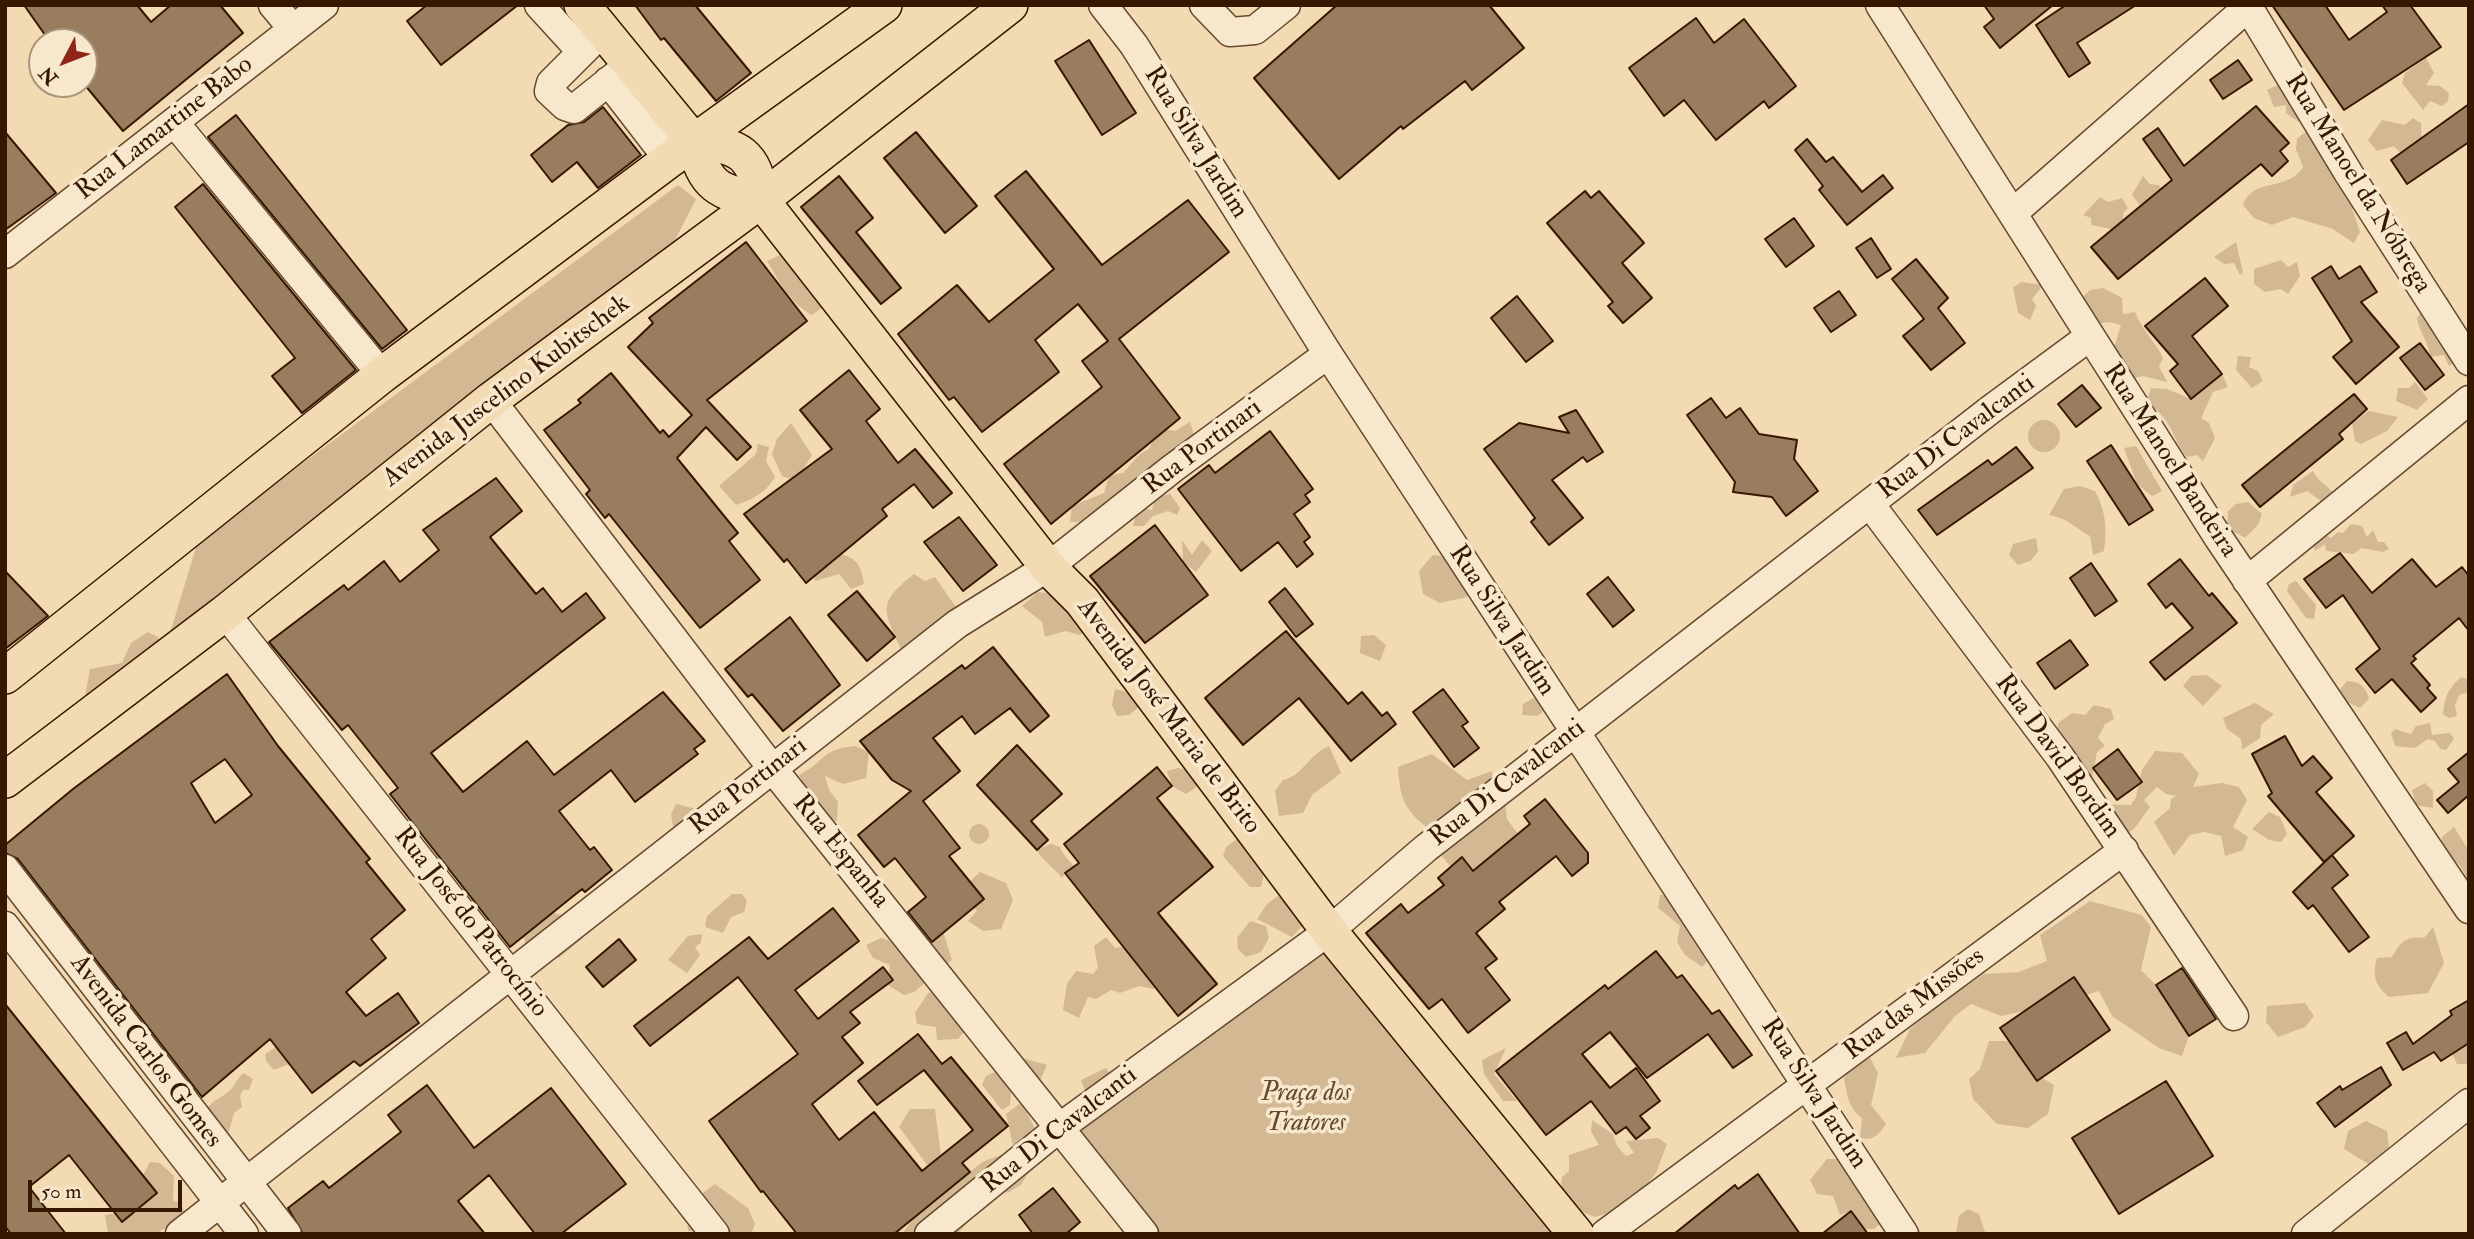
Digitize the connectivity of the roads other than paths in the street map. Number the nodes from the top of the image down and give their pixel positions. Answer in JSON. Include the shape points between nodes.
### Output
{"nodes":[{"id":1,"x":273,"y":5,"type":"edge"},
{"id":2,"x":324,"y":5,"type":"edge"},
{"id":3,"x":539,"y":5,"type":"edge"},
{"id":4,"x":884,"y":5,"type":"edge"},
{"id":5,"x":1010,"y":5,"type":"edge"},
{"id":6,"x":1103,"y":5,"type":"edge"},
{"id":7,"x":1204,"y":5,"type":"edge"},
{"id":8,"x":1286,"y":5,"type":"edge"},
{"id":9,"x":1880,"y":5,"type":"edge"},
{"id":10,"x":2247,"y":6,"type":"edge"},
{"id":11,"x":589,"y":29,"type":"edge"},
{"id":12,"x":293,"y":30,"type":"junction"},
{"id":13,"x":618,"y":73,"type":"junction"},
{"id":14,"x":174,"y":122,"type":"junction"},
{"id":15,"x":682,"y":151,"type":"junction"},
{"id":16,"x":761,"y":200,"type":"junction"},
{"id":17,"x":2013,"y":213,"type":"junction"},
{"id":18,"x":5,"y":254,"type":"edge"},
{"id":19,"x":2089,"y":337,"type":"junction"},
{"id":20,"x":1328,"y":354,"type":"junction"},
{"id":21,"x":2469,"y":361,"type":"edge"},
{"id":22,"x":382,"y":375,"type":"junction"},
{"id":23,"x":491,"y":400,"type":"junction"},
{"id":24,"x":2469,"y":400,"type":"edge"},
{"id":25,"x":1870,"y":504,"type":"junction"},
{"id":26,"x":1048,"y":567,"type":"junction"},
{"id":27,"x":2247,"y":581,"type":"junction"},
{"id":28,"x":225,"y":613,"type":"junction"},
{"id":29,"x":5,"y":676,"type":"edge"},
{"id":30,"x":1574,"y":733,"type":"junction"},
{"id":31,"x":772,"y":768,"type":"junction"},
{"id":32,"x":5,"y":780,"type":"edge"},
{"id":33,"x":2124,"y":850,"type":"junction"},
{"id":34,"x":5,"y":869,"type":"edge"},
{"id":35,"x":2469,"y":909,"type":"edge"},
{"id":36,"x":5,"y":926,"type":"edge"},
{"id":37,"x":1329,"y":931,"type":"junction"},
{"id":38,"x":511,"y":976,"type":"junction"},
{"id":39,"x":2234,"y":1016,"type":"dead end"},
{"id":40,"x":1808,"y":1084,"type":"junction"},
{"id":41,"x":2469,"y":1103,"type":"edge"},
{"id":42,"x":1059,"y":1128,"type":"junction"},
{"id":43,"x":246,"y":1184,"type":"junction"},
{"id":44,"x":219,"y":1203,"type":"junction"},
{"id":45,"x":180,"y":1234,"type":"edge"},
{"id":46,"x":244,"y":1234,"type":"edge"},
{"id":47,"x":287,"y":1234,"type":"edge"},
{"id":48,"x":715,"y":1234,"type":"edge"},
{"id":49,"x":929,"y":1234,"type":"edge"},
{"id":50,"x":1144,"y":1234,"type":"edge"},
{"id":51,"x":1576,"y":1234,"type":"edge"},
{"id":52,"x":1605,"y":1234,"type":"edge"},
{"id":53,"x":1903,"y":1234,"type":"edge"},
{"id":54,"x":2306,"y":1234,"type":"edge"}],
"edges":[{"from":1,"to":12,"type":"street"},
{"from":2,"to":12,"type":"street","name":"Rua Lamartine Babo"},
{"from":3,"to":11,"type":"street"},
{"from":4,"to":15,"type":"main road"},
{"from":5,"to":16,"type":"main road","name":"Avenida Juscelino Kubitschek"},
{"from":6,"to":20,"type":"street","name":"Rua Silva Jardim","via":[[1155,77]]},
{"from":7,"to":8,"type":"street","via":[[1230,32],[1255,30]]},
{"from":9,"to":17,"type":"street","name":"Rua Manoel Bandeira"},
{"from":10,"to":17,"type":"street"},
{"from":10,"to":21,"type":"street","name":"Rua Manoel da Nóbrega"},
{"from":11,"to":13,"type":"main road"},
{"from":11,"to":13,"type":"street","via":[[550,91],[574,109]]},
{"from":12,"to":14,"type":"street","name":"Rua Lamartine Babo"},
{"from":13,"to":15,"type":"main road"},
{"from":14,"to":18,"type":"street","name":"Rua Lamartine Babo"},
{"from":14,"to":22,"type":"street"},
{"from":15,"to":16,"type":"main road","name":"Avenida José Maria de Brito","via":[[724,143],[739,150],[759,181]]},
{"from":15,"to":22,"type":"main road"},
{"from":16,"to":23,"type":"main road","name":"Avenida Juscelino Kubitschek"},
{"from":16,"to":26,"type":"main road","name":"Avenida José Maria de Brito"},
{"from":17,"to":19,"type":"street","name":"Rua Manoel Bandeira"},
{"from":19,"to":25,"type":"street","name":"Rua Di Cavalcanti"},
{"from":19,"to":27,"type":"street","name":"Rua Manoel Bandeira"},
{"from":20,"to":26,"type":"street","name":"Rua Portinari"},
{"from":20,"to":30,"type":"street","name":"Rua Silva Jardim"},
{"from":22,"to":29,"type":"main road"},
{"from":23,"to":28,"type":"main road","name":"Avenida Juscelino Kubitschek"},
{"from":23,"to":31,"type":"street","name":"Rua Espanha"},
{"from":24,"to":27,"type":"street"},
{"from":25,"to":30,"type":"street","name":"Rua Di Cavalcanti"},
{"from":25,"to":33,"type":"street","name":"Rua David Bordim"},
{"from":26,"to":31,"type":"street","name":"Rua Portinari","via":[[957,624]]},
{"from":26,"to":37,"type":"main road","name":"Avenida José Maria de Brito","via":[[1082,601]]},
{"from":27,"to":35,"type":"street","name":"Rua Manoel Bandeira"},
{"from":28,"to":32,"type":"main road","name":"Avenida Juscelino Kubitschek"},
{"from":28,"to":38,"type":"street","name":"Rua José do Patrocínio"},
{"from":30,"to":37,"type":"street","name":"Rua Di Cavalcanti","via":[[1426,848]]},
{"from":30,"to":40,"type":"street","name":"Rua Silva Jardim"},
{"from":31,"to":38,"type":"street","name":"Rua Portinari"},
{"from":31,"to":42,"type":"street","name":"Rua Espanha"},
{"from":33,"to":39,"type":"street","name":"Rua David Bordim"},
{"from":33,"to":40,"type":"street","name":"Rua das Missões"},
{"from":34,"to":43,"type":"street","name":"Avenida Carlos Gomes"},
{"from":36,"to":44,"type":"street","name":"Avenida Carlos Gomes"},
{"from":37,"to":42,"type":"street","name":"Rua Di Cavalcanti"},
{"from":37,"to":51,"type":"main road","name":"Avenida José Maria de Brito"},
{"from":38,"to":43,"type":"street","name":"Rua Portinari"},
{"from":38,"to":48,"type":"street","name":"Rua José do Patrocínio"},
{"from":40,"to":52,"type":"street","name":"Rua das Missões"},
{"from":40,"to":53,"type":"street","name":"Rua Silva Jardim"},
{"from":41,"to":54,"type":"street"},
{"from":42,"to":49,"type":"street","name":"Rua Di Cavalcanti"},
{"from":42,"to":50,"type":"street","name":"Rua Espanha"},
{"from":43,"to":44,"type":"street","name":"Rua Portinari"},
{"from":43,"to":47,"type":"street","name":"Avenida Carlos Gomes"},
{"from":44,"to":45,"type":"street","name":"Rua Portinari"},
{"from":44,"to":46,"type":"street","name":"Avenida Carlos Gomes"}]}
